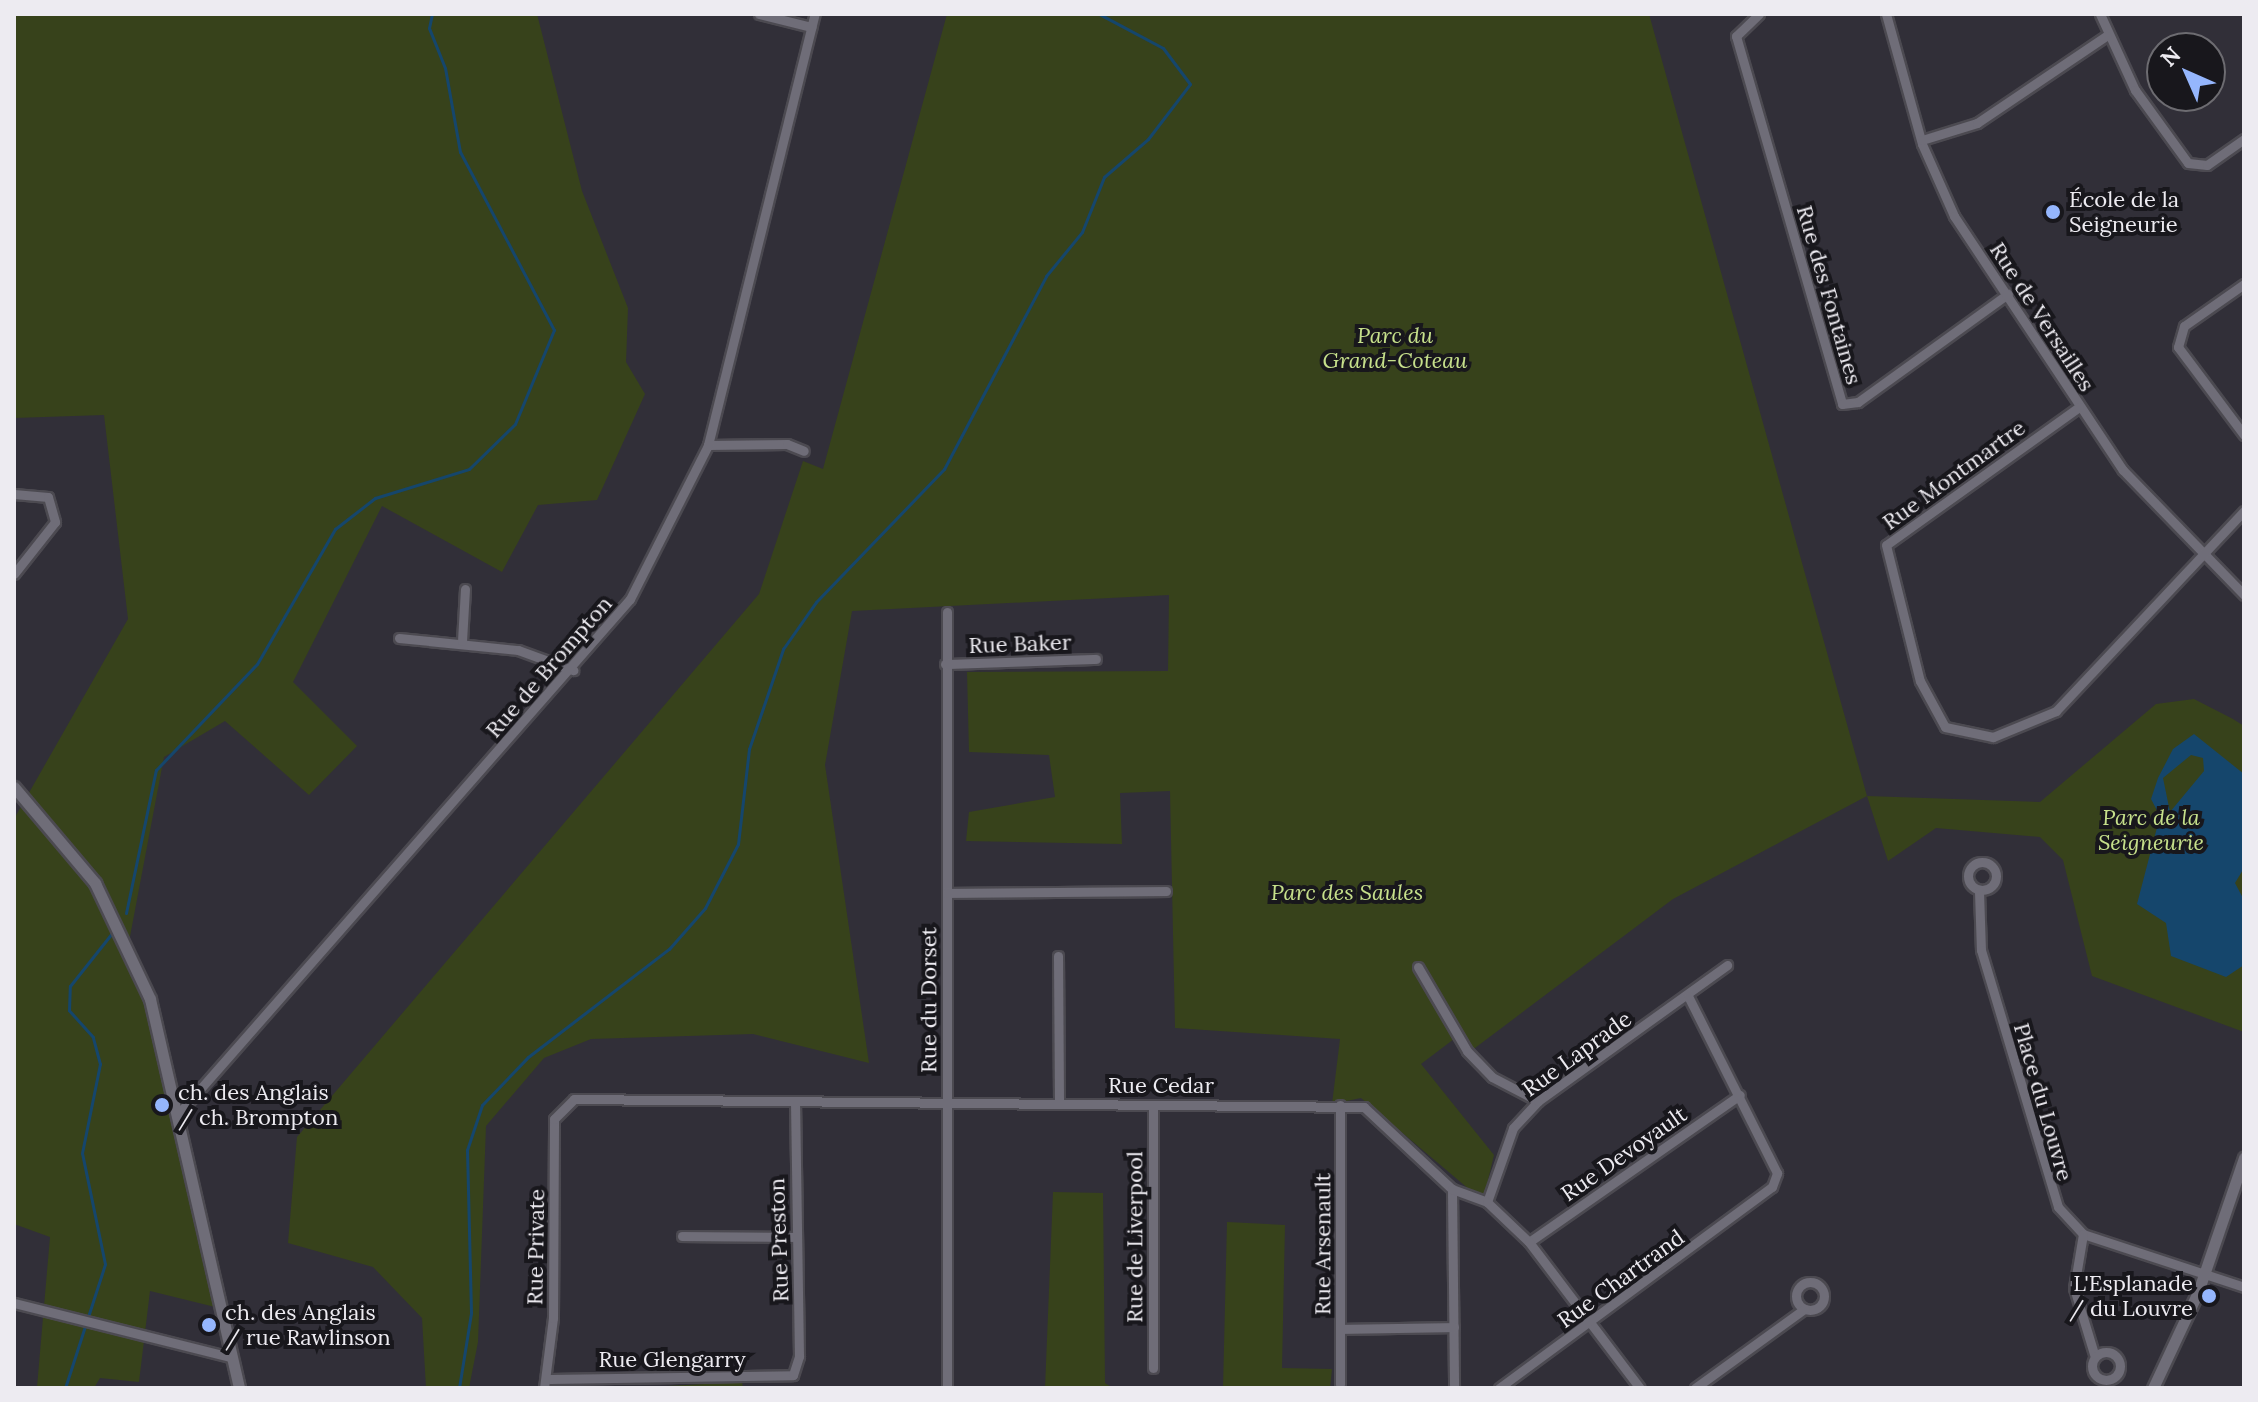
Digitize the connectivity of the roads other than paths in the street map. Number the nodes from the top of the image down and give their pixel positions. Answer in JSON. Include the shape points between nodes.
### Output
{"nodes":[{"id":1,"x":759,"y":14,"type":"edge"},
{"id":2,"x":815,"y":14,"type":"edge"},
{"id":3,"x":1759,"y":14,"type":"edge"},
{"id":4,"x":1886,"y":14,"type":"edge"},
{"id":5,"x":2100,"y":14,"type":"edge"},
{"id":6,"x":811,"y":27,"type":"junction"},
{"id":7,"x":2106,"y":36,"type":"junction"},
{"id":8,"x":2244,"y":139,"type":"edge"},
{"id":9,"x":1922,"y":140,"type":"junction"},
{"id":10,"x":2244,"y":284,"type":"edge"},
{"id":11,"x":2008,"y":294,"type":"junction"},
{"id":12,"x":2079,"y":407,"type":"junction"},
{"id":13,"x":2244,"y":435,"type":"edge"},
{"id":14,"x":708,"y":445,"type":"junction"},
{"id":15,"x":804,"y":451,"type":"dead end"},
{"id":16,"x":14,"y":494,"type":"edge"},
{"id":17,"x":2244,"y":511,"type":"edge"},
{"id":18,"x":2199,"y":556,"type":"junction"},
{"id":19,"x":14,"y":574,"type":"edge"},
{"id":20,"x":465,"y":589,"type":"dead end"},
{"id":21,"x":2244,"y":595,"type":"edge"},
{"id":22,"x":947,"y":612,"type":"dead end"},
{"id":23,"x":399,"y":638,"type":"dead end"},
{"id":24,"x":462,"y":641,"type":"junction"},
{"id":25,"x":1096,"y":659,"type":"dead end"},
{"id":26,"x":945,"y":664,"type":"junction"},
{"id":27,"x":573,"y":670,"type":"junction"},
{"id":28,"x":14,"y":787,"type":"edge"},
{"id":29,"x":1166,"y":891,"type":"dead end"},
{"id":30,"x":1979,"y":891,"type":"dead end"},
{"id":31,"x":947,"y":893,"type":"junction"},
{"id":32,"x":1058,"y":956,"type":"dead end"},
{"id":33,"x":1727,"y":965,"type":"dead end"},
{"id":34,"x":1418,"y":967,"type":"dead end"},
{"id":35,"x":1688,"y":996,"type":"junction"},
{"id":36,"x":1740,"y":1095,"type":"junction"},
{"id":37,"x":1538,"y":1101,"type":"junction"},
{"id":38,"x":795,"y":1103,"type":"junction"},
{"id":39,"x":947,"y":1103,"type":"junction"},
{"id":40,"x":1059,"y":1103,"type":"junction"},
{"id":41,"x":1153,"y":1105,"type":"junction"},
{"id":42,"x":1340,"y":1105,"type":"junction"},
{"id":43,"x":560,"y":1106,"type":"joint"},
{"id":44,"x":180,"y":1112,"type":"junction"},
{"id":45,"x":2244,"y":1158,"type":"edge"},
{"id":46,"x":1452,"y":1189,"type":"junction"},
{"id":47,"x":1487,"y":1202,"type":"junction"},
{"id":48,"x":2083,"y":1234,"type":"junction"},
{"id":49,"x":682,"y":1236,"type":"dead end"},
{"id":50,"x":795,"y":1237,"type":"junction"},
{"id":51,"x":1529,"y":1242,"type":"junction"},
{"id":52,"x":2205,"y":1274,"type":"junction"},
{"id":53,"x":2244,"y":1287,"type":"edge"},
{"id":54,"x":14,"y":1303,"type":"edge"},
{"id":55,"x":1804,"y":1309,"type":"dead end"},
{"id":56,"x":1593,"y":1322,"type":"junction"},
{"id":57,"x":1454,"y":1327,"type":"junction"},
{"id":58,"x":1341,"y":1329,"type":"junction"},
{"id":59,"x":230,"y":1357,"type":"junction"},
{"id":60,"x":2095,"y":1357,"type":"dead end"},
{"id":61,"x":1153,"y":1368,"type":"dead end"},
{"id":62,"x":793,"y":1375,"type":"joint"},
{"id":63,"x":550,"y":1379,"type":"junction"},
{"id":64,"x":1340,"y":1384,"type":"dead end"},
{"id":65,"x":239,"y":1388,"type":"edge"},
{"id":66,"x":544,"y":1388,"type":"edge"},
{"id":67,"x":947,"y":1388,"type":"edge"},
{"id":68,"x":1454,"y":1388,"type":"edge"},
{"id":69,"x":1499,"y":1388,"type":"edge"},
{"id":70,"x":1640,"y":1388,"type":"edge"},
{"id":71,"x":1695,"y":1388,"type":"edge"},
{"id":72,"x":2153,"y":1388,"type":"edge"}],
"edges":[{"from":1,"to":6,"type":"street"},
{"from":2,"to":6,"type":"street","name":"Rue de Brompton"},
{"from":3,"to":11,"type":"street","name":"Rue des Fontaines","via":[[1736,36],[1842,404],[1858,402]]},
{"from":4,"to":9,"type":"street","name":"Rue de Versailles"},
{"from":5,"to":7,"type":"street"},
{"from":6,"to":14,"type":"street","name":"Rue de Brompton"},
{"from":7,"to":8,"type":"street","via":[[2188,163],[2207,165]]},
{"from":7,"to":9,"type":"street","via":[[1977,123]]},
{"from":9,"to":11,"type":"street","name":"Rue de Versailles","via":[[1941,193]]},
{"from":10,"to":13,"type":"street","via":[[2184,326],[2178,347]]},
{"from":11,"to":12,"type":"street","name":"Rue de Versailles"},
{"from":12,"to":18,"type":"street","name":"Rue de Versailles","via":[[2135,487]]},
{"from":12,"to":18,"type":"street","name":"Rue Montmartre","via":[[1886,545],[1912,655],[1937,718],[1966,737],[1993,737],[2048,717],[2106,665]]},
{"from":14,"to":15,"type":"street","via":[[787,444]]},
{"from":14,"to":27,"type":"street","name":"Rue de Brompton","via":[[630,599]]},
{"from":16,"to":19,"type":"street","via":[[48,497],[55,522]]},
{"from":17,"to":18,"type":"street"},
{"from":18,"to":21,"type":"street","name":"Rue de Versailles"},
{"from":20,"to":24,"type":"street"},
{"from":22,"to":26,"type":"street","name":"Rue du Dorset"},
{"from":23,"to":24,"type":"street"},
{"from":24,"to":27,"type":"street","via":[[518,650]]},
{"from":25,"to":26,"type":"street","name":"Rue Baker"},
{"from":26,"to":31,"type":"street","name":"Rue du Dorset"},
{"from":27,"to":44,"type":"street","name":"Rue de Brompton"},
{"from":28,"to":44,"type":"street","via":[[64,839],[107,906],[150,999]]},
{"from":29,"to":31,"type":"street"},
{"from":30,"to":48,"type":"street","name":"Place du Louvre","via":[[1981,950],[2043,1175],[2058,1207]]},
{"from":31,"to":39,"type":"street","name":"Rue du Dorset"},
{"from":32,"to":40,"type":"street"},
{"from":33,"to":35,"type":"street","name":"Rue Laprade"},
{"from":34,"to":37,"type":"street","via":[[1467,1051],[1492,1077]]},
{"from":35,"to":36,"type":"street"},
{"from":35,"to":37,"type":"street","name":"Rue Laprade"},
{"from":36,"to":51,"type":"street","name":"Rue Devoyault"},
{"from":36,"to":56,"type":"street","name":"Rue Chartrand","via":[[1777,1173],[1763,1199]]},
{"from":37,"to":47,"type":"street","name":"Rue Laprade","via":[[1513,1128]]},
{"from":38,"to":39,"type":"street","name":"Rue Cedar"},
{"from":38,"to":43,"type":"street","name":"Rue Cedar","via":[[574,1099]]},
{"from":38,"to":50,"type":"street","name":"Rue Preston"},
{"from":39,"to":40,"type":"street","name":"Rue Cedar"},
{"from":39,"to":67,"type":"street","name":"Rue du Dorset"},
{"from":40,"to":41,"type":"street","name":"Rue Cedar"},
{"from":41,"to":42,"type":"street","name":"Rue Cedar"},
{"from":41,"to":61,"type":"street","name":"Rue de Liverpool"},
{"from":42,"to":46,"type":"street","name":"Rue Cedar","via":[[1364,1107]]},
{"from":42,"to":58,"type":"street","name":"Rue Arsenault"},
{"from":43,"to":63,"type":"street","name":"Rue Private","via":[[554,1119]]},
{"from":44,"to":59,"type":"street"},
{"from":45,"to":52,"type":"street"},
{"from":46,"to":47,"type":"street","name":"Rue Cedar"},
{"from":46,"to":57,"type":"street"},
{"from":47,"to":51,"type":"street","name":"Rue Cedar"},
{"from":48,"to":52,"type":"street"},
{"from":48,"to":60,"type":"street","via":[[2074,1288]]},
{"from":49,"to":50,"type":"street"},
{"from":50,"to":62,"type":"street","name":"Rue Preston","via":[[799,1356]]},
{"from":51,"to":56,"type":"street","name":"Rue Cedar"},
{"from":52,"to":53,"type":"street"},
{"from":52,"to":72,"type":"street"},
{"from":54,"to":59,"type":"street"},
{"from":55,"to":71,"type":"street"},
{"from":56,"to":69,"type":"street","name":"Rue Chartrand"},
{"from":56,"to":70,"type":"street","name":"Rue Cedar"},
{"from":57,"to":58,"type":"street"},
{"from":57,"to":68,"type":"street"},
{"from":58,"to":64,"type":"street","name":"Rue Arsenault"},
{"from":59,"to":65,"type":"street"},
{"from":62,"to":63,"type":"street","name":"Rue Glengarry"},
{"from":63,"to":66,"type":"street"}]}
